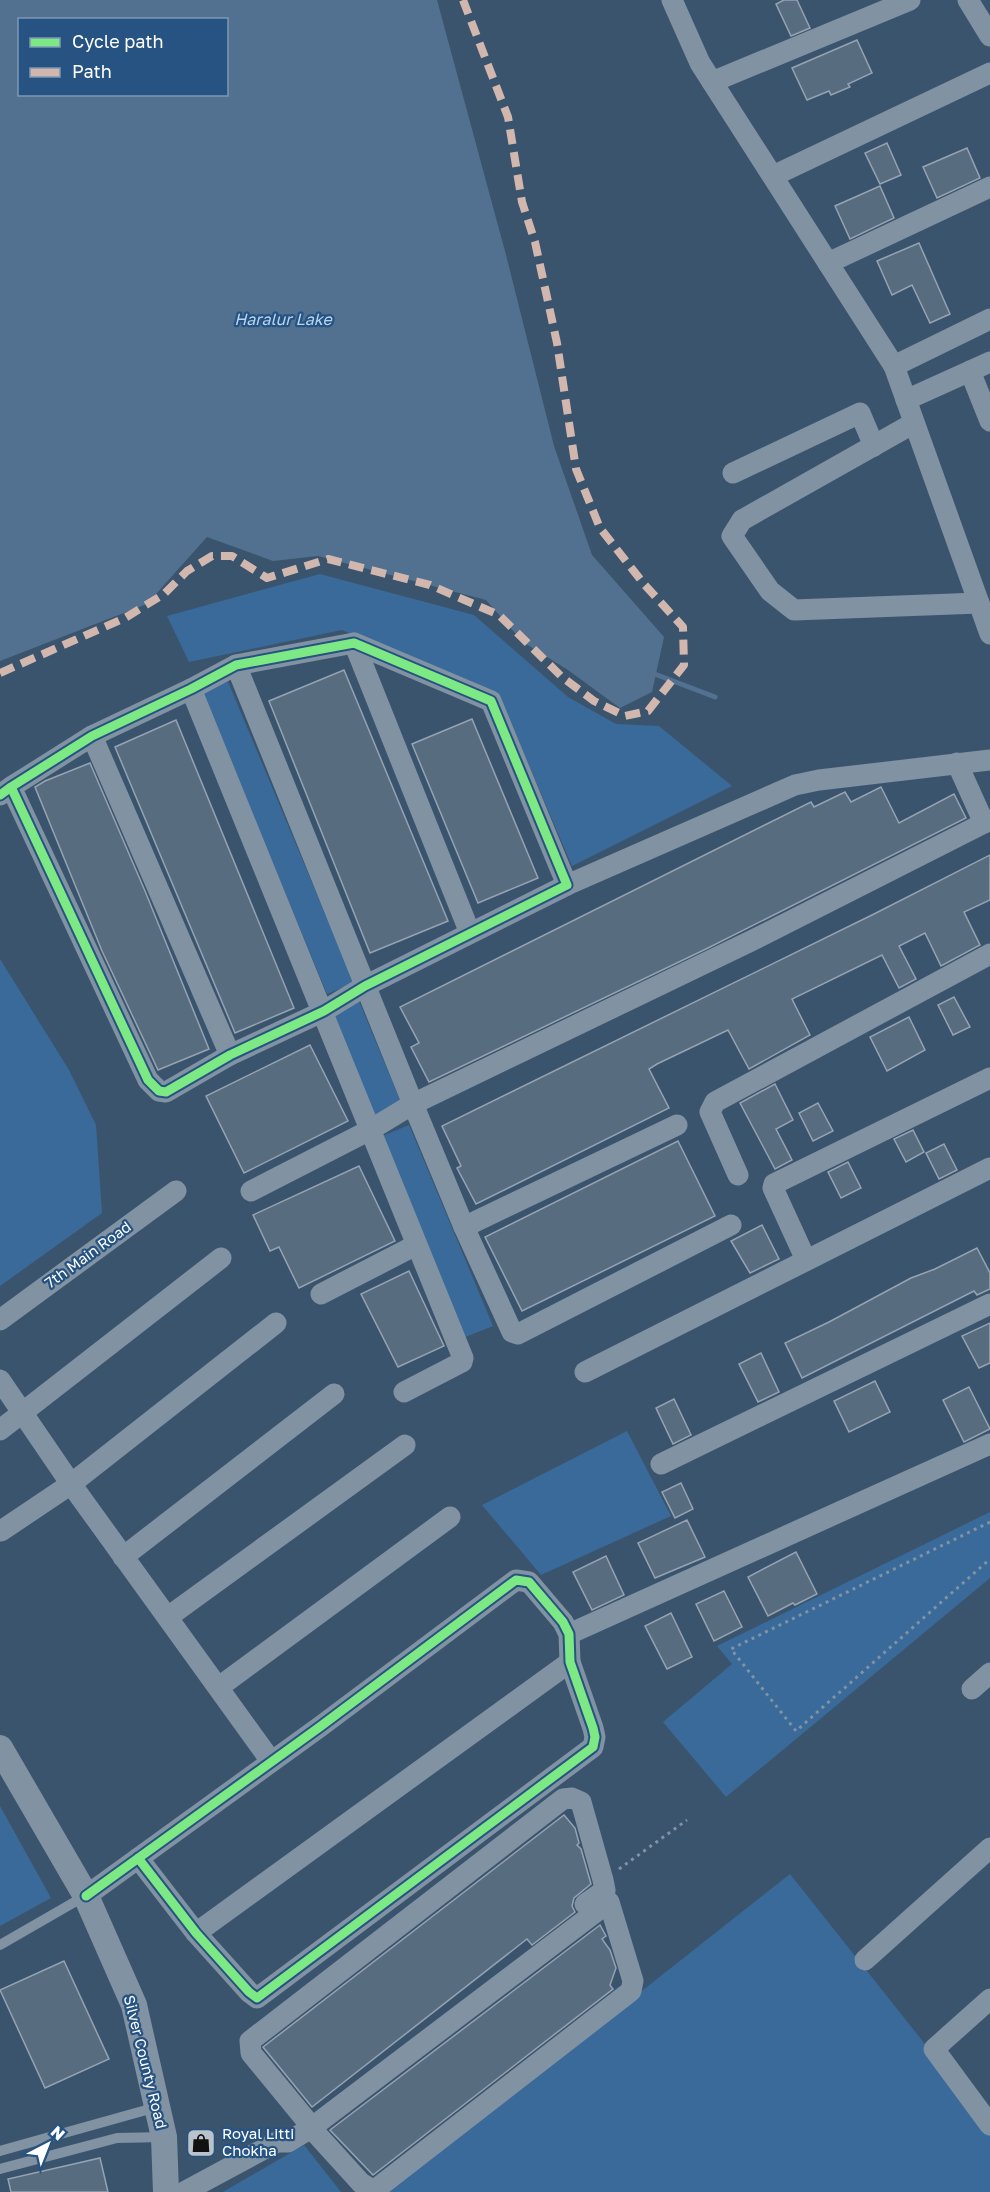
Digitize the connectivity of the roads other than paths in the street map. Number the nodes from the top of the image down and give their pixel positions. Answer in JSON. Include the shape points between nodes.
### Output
{"nodes":[{"id":1,"x":672,"y":0,"type":"edge"},
{"id":2,"x":910,"y":0,"type":"edge"},
{"id":3,"x":968,"y":0,"type":"edge"},
{"id":4,"x":990,"y":36,"type":"edge"},
{"id":5,"x":990,"y":74,"type":"edge"},
{"id":6,"x":712,"y":82,"type":"junction"},
{"id":7,"x":773,"y":177,"type":"junction"},
{"id":8,"x":990,"y":187,"type":"edge"},
{"id":9,"x":828,"y":263,"type":"junction"},
{"id":10,"x":990,"y":319,"type":"edge"},
{"id":11,"x":990,"y":362,"type":"edge"},
{"id":12,"x":894,"y":366,"type":"junction"},
{"id":13,"x":970,"y":371,"type":"junction"},
{"id":14,"x":906,"y":400,"type":"junction"},
{"id":15,"x":990,"y":421,"type":"edge"},
{"id":16,"x":914,"y":423,"type":"junction"},
{"id":17,"x":874,"y":446,"type":"junction"},
{"id":18,"x":733,"y":473,"type":"dead end"},
{"id":19,"x":986,"y":619,"type":"edge"},
{"id":20,"x":354,"y":643,"type":"junction"},
{"id":21,"x":236,"y":665,"type":"junction"},
{"id":22,"x":191,"y":689,"type":"junction"},
{"id":23,"x":92,"y":736,"type":"junction"},
{"id":24,"x":990,"y":760,"type":"edge"},
{"id":25,"x":957,"y":763,"type":"junction"},
{"id":26,"x":6,"y":791,"type":"edge"},
{"id":27,"x":987,"y":822,"type":"edge"},
{"id":28,"x":567,"y":885,"type":"junction"},
{"id":29,"x":470,"y":933,"type":"junction"},
{"id":30,"x":990,"y":954,"type":"edge"},
{"id":31,"x":365,"y":986,"type":"junction"},
{"id":32,"x":324,"y":1011,"type":"junction"},
{"id":33,"x":230,"y":1055,"type":"junction"},
{"id":34,"x":990,"y":1078,"type":"edge"},
{"id":35,"x":413,"y":1104,"type":"junction"},
{"id":36,"x":677,"y":1125,"type":"dead end"},
{"id":37,"x":370,"y":1130,"type":"junction"},
{"id":38,"x":990,"y":1168,"type":"edge"},
{"id":39,"x":738,"y":1175,"type":"dead end"},
{"id":40,"x":176,"y":1191,"type":"dead end"},
{"id":41,"x":251,"y":1191,"type":"dead end"},
{"id":42,"x":731,"y":1225,"type":"dead end"},
{"id":43,"x":464,"y":1227,"type":"junction"},
{"id":44,"x":416,"y":1245,"type":"junction"},
{"id":45,"x":221,"y":1258,"type":"dead end"},
{"id":46,"x":806,"y":1260,"type":"junction"},
{"id":47,"x":321,"y":1294,"type":"dead end"},
{"id":48,"x":990,"y":1304,"type":"edge"},
{"id":49,"x":0,"y":1320,"type":"edge"},
{"id":50,"x":276,"y":1323,"type":"dead end"},
{"id":51,"x":585,"y":1372,"type":"dead end"},
{"id":52,"x":0,"y":1380,"type":"edge"},
{"id":53,"x":404,"y":1392,"type":"dead end"},
{"id":54,"x":334,"y":1394,"type":"dead end"},
{"id":55,"x":22,"y":1414,"type":"junction"},
{"id":56,"x":0,"y":1430,"type":"edge"},
{"id":57,"x":990,"y":1444,"type":"edge"},
{"id":58,"x":405,"y":1445,"type":"dead end"},
{"id":59,"x":661,"y":1464,"type":"dead end"},
{"id":60,"x":71,"y":1484,"type":"junction"},
{"id":61,"x":450,"y":1517,"type":"dead end"},
{"id":62,"x":2,"y":1531,"type":"dead end"},
{"id":63,"x":123,"y":1557,"type":"junction"},
{"id":64,"x":168,"y":1617,"type":"junction"},
{"id":65,"x":569,"y":1634,"type":"junction"},
{"id":66,"x":570,"y":1662,"type":"junction"},
{"id":67,"x":990,"y":1672,"type":"edge"},
{"id":68,"x":219,"y":1687,"type":"junction"},
{"id":69,"x":972,"y":1689,"type":"dead end"},
{"id":70,"x":0,"y":1748,"type":"edge"},
{"id":71,"x":271,"y":1761,"type":"junction"},
{"id":72,"x":990,"y":1848,"type":"edge"},
{"id":73,"x":138,"y":1858,"type":"junction"},
{"id":74,"x":86,"y":1896,"type":"junction"},
{"id":75,"x":196,"y":1933,"type":"junction"},
{"id":76,"x":0,"y":1945,"type":"edge"},
{"id":77,"x":865,"y":1960,"type":"dead end"},
{"id":78,"x":990,"y":1999,"type":"edge"},
{"id":79,"x":157,"y":2106,"type":"junction"},
{"id":80,"x":308,"y":2124,"type":"junction"},
{"id":81,"x":990,"y":2124,"type":"edge"},
{"id":82,"x":164,"y":2137,"type":"junction"},
{"id":83,"x":0,"y":2151,"type":"edge"},
{"id":84,"x":0,"y":2169,"type":"edge"},
{"id":85,"x":166,"y":2192,"type":"edge"},
{"id":86,"x":184,"y":2192,"type":"edge"}],
"edges":[{"from":1,"to":6,"type":"street"},
{"from":2,"to":6,"type":"street"},
{"from":3,"to":4,"type":"street"},
{"from":5,"to":7,"type":"street"},
{"from":6,"to":7,"type":"street"},
{"from":7,"to":9,"type":"street"},
{"from":8,"to":9,"type":"street"},
{"from":9,"to":12,"type":"street"},
{"from":10,"to":12,"type":"street"},
{"from":11,"to":13,"type":"street"},
{"from":12,"to":14,"type":"street"},
{"from":13,"to":14,"type":"street"},
{"from":13,"to":15,"type":"street"},
{"from":14,"to":16,"type":"street"},
{"from":16,"to":17,"type":"street"},
{"from":16,"to":19,"type":"street"},
{"from":17,"to":18,"type":"street","via":[[860,413]]},
{"from":17,"to":19,"type":"street","via":[[742,520],[732,536],[770,591],[794,610]]},
{"from":20,"to":21,"type":"street"},
{"from":20,"to":28,"type":"street","via":[[491,701]]},
{"from":20,"to":29,"type":"street"},
{"from":21,"to":22,"type":"street"},
{"from":21,"to":31,"type":"street"},
{"from":22,"to":23,"type":"street"},
{"from":22,"to":32,"type":"street"},
{"from":23,"to":26,"type":"street"},
{"from":23,"to":33,"type":"street"},
{"from":24,"to":25,"type":"street"},
{"from":25,"to":27,"type":"street"},
{"from":25,"to":28,"type":"street","via":[[795,785]]},
{"from":26,"to":33,"type":"street","via":[[152,1086],[166,1092]]},
{"from":27,"to":35,"type":"street"},
{"from":28,"to":29,"type":"street"},
{"from":29,"to":31,"type":"street"},
{"from":30,"to":39,"type":"street","via":[[714,1102],[710,1112]]},
{"from":31,"to":32,"type":"street"},
{"from":31,"to":35,"type":"street"},
{"from":32,"to":33,"type":"street"},
{"from":32,"to":37,"type":"street"},
{"from":34,"to":46,"type":"street","via":[[774,1184]]},
{"from":35,"to":37,"type":"street"},
{"from":35,"to":43,"type":"street"},
{"from":36,"to":43,"type":"street"},
{"from":37,"to":41,"type":"street"},
{"from":37,"to":44,"type":"street"},
{"from":38,"to":46,"type":"street"},
{"from":40,"to":49,"type":"street","name":"7th Main Road"},
{"from":42,"to":43,"type":"street","via":[[518,1334],[510,1329]]},
{"from":44,"to":47,"type":"street"},
{"from":44,"to":53,"type":"street","via":[[464,1359]]},
{"from":45,"to":55,"type":"street"},
{"from":46,"to":51,"type":"street"},
{"from":48,"to":59,"type":"street"},
{"from":50,"to":60,"type":"street"},
{"from":52,"to":55,"type":"street"},
{"from":54,"to":63,"type":"street"},
{"from":55,"to":56,"type":"street"},
{"from":55,"to":60,"type":"street"},
{"from":57,"to":65,"type":"street"},
{"from":58,"to":64,"type":"street"},
{"from":60,"to":62,"type":"street"},
{"from":60,"to":63,"type":"street"},
{"from":61,"to":68,"type":"street"},
{"from":63,"to":64,"type":"street"},
{"from":64,"to":68,"type":"street"},
{"from":65,"to":66,"type":"street"},
{"from":65,"to":71,"type":"street","via":[[529,1582],[516,1580]]},
{"from":66,"to":75,"type":"street"},
{"from":66,"to":75,"type":"street","via":[[593,1728],[593,1747],[270,1990],[257,1998],[249,1992]]},
{"from":67,"to":69,"type":"street"},
{"from":68,"to":71,"type":"street"},
{"from":70,"to":74,"type":"street","name":"Silver County Road"},
{"from":71,"to":73,"type":"street"},
{"from":72,"to":77,"type":"street"},
{"from":73,"to":74,"type":"street"},
{"from":73,"to":75,"type":"street"},
{"from":74,"to":76,"type":"lane"},
{"from":74,"to":79,"type":"street","name":"Silver County Road","via":[[134,2005]]},
{"from":78,"to":81,"type":"street","via":[[934,2050]]},
{"from":79,"to":82,"type":"street","name":"Silver County Road"},
{"from":79,"to":83,"type":"lane"},
{"from":80,"to":80,"type":"street","via":[[441,2029],[609,1902],[633,1981],[631,1991],[376,2189],[361,2183]]},
{"from":80,"to":80,"type":"street","via":[[251,2053],[250,2041],[563,1799],[581,1802],[604,1890]]},
{"from":80,"to":86,"type":"street","via":[[288,2142],[277,2142]]},
{"from":82,"to":84,"type":"lane","via":[[117,2138]]},
{"from":82,"to":85,"type":"street","name":"Silver County Road"}]}
